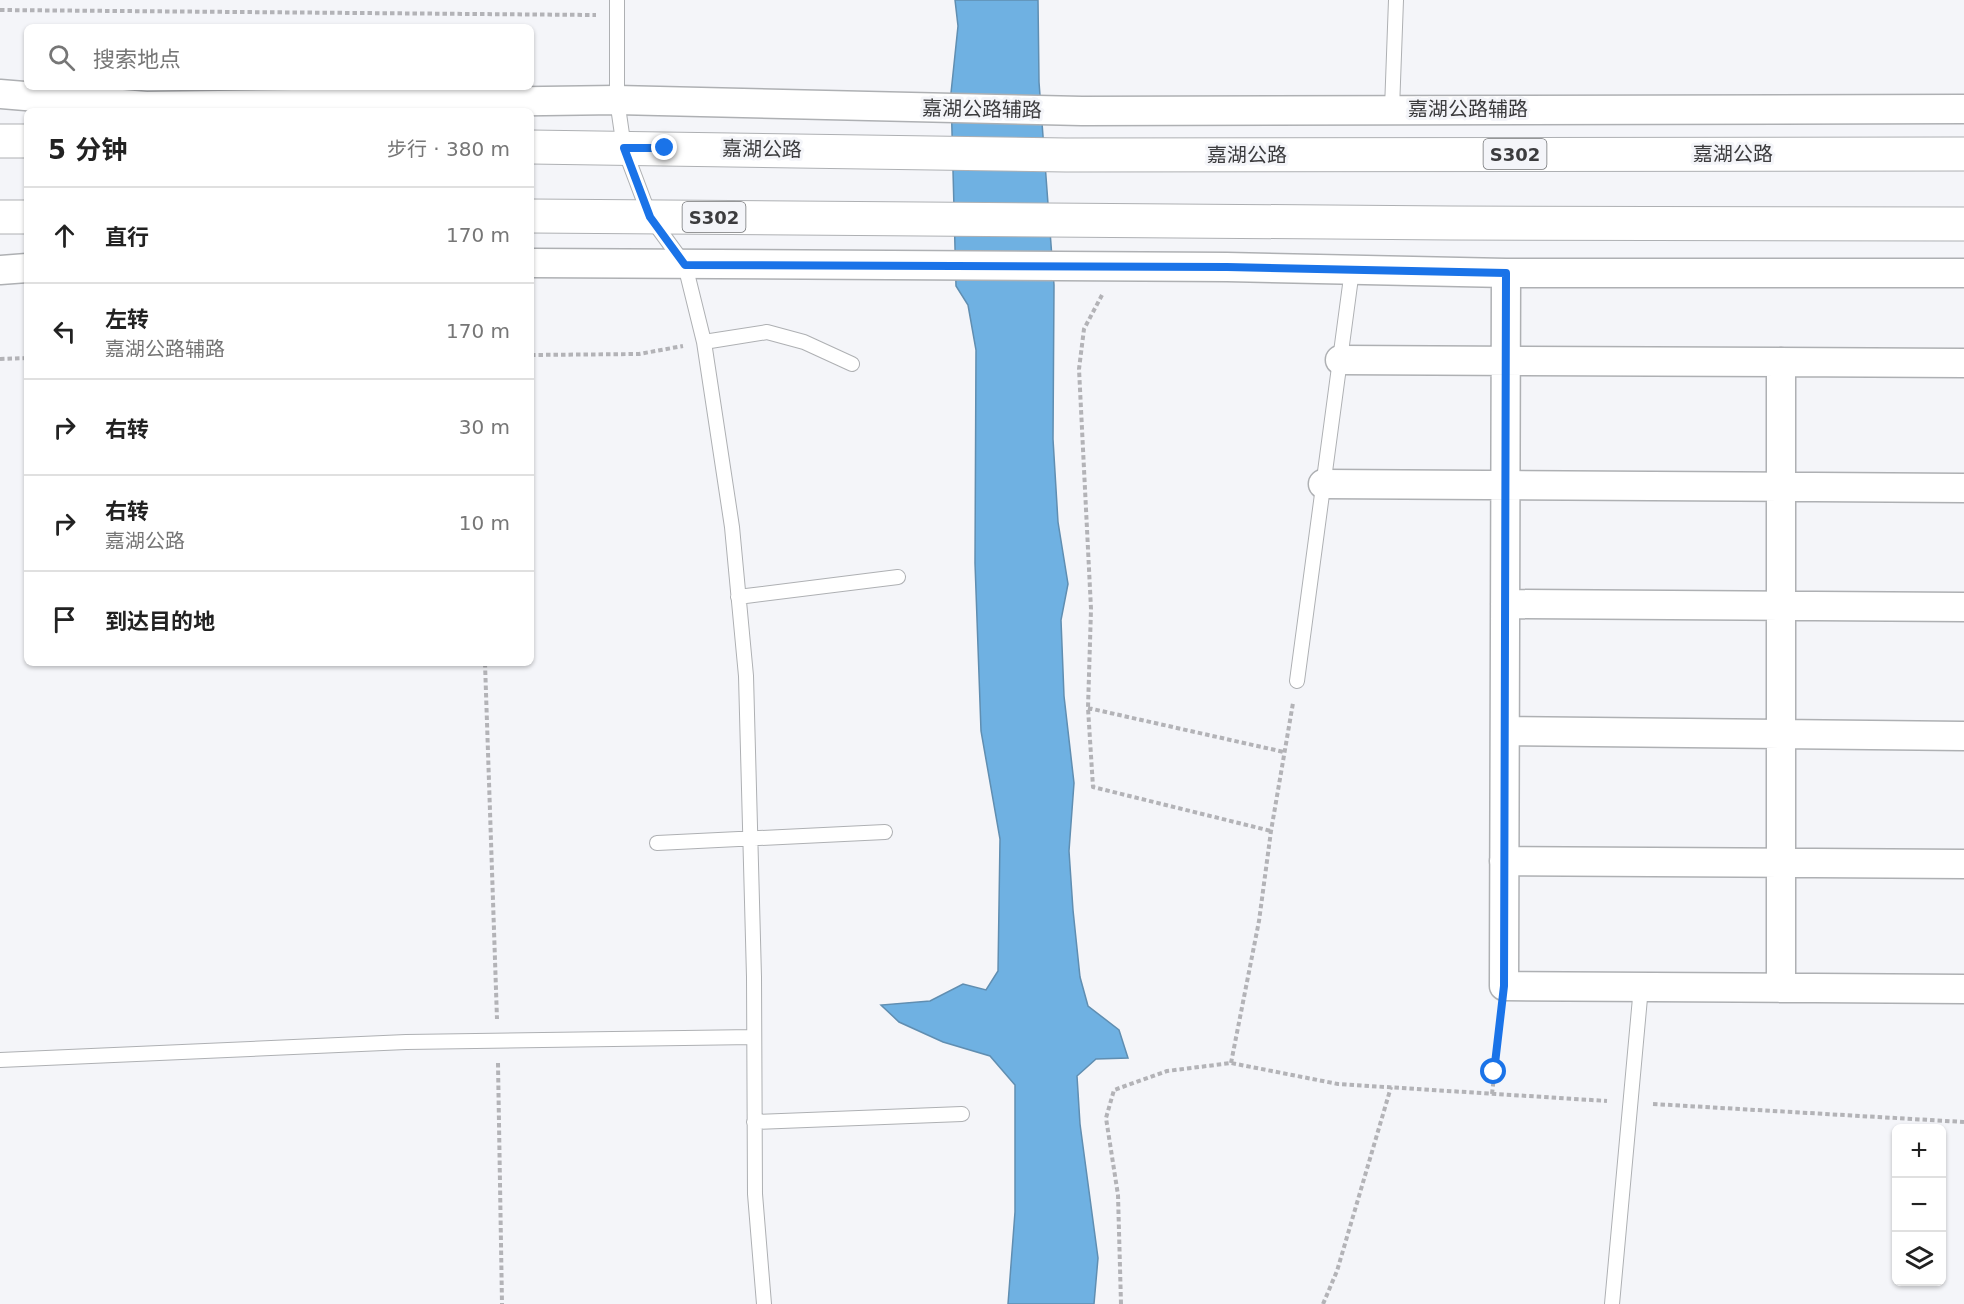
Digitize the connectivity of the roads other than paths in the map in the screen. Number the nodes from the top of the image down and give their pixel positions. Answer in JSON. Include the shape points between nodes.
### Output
{"nodes":[{"id":1,"x":617,"y":0,"type":"edge"},
{"id":2,"x":1396,"y":0,"type":"edge"},
{"id":3,"x":0,"y":94,"type":"edge"},
{"id":4,"x":617,"y":100,"type":"junction"},
{"id":5,"x":1392,"y":109,"type":"junction"},
{"id":6,"x":1964,"y":109,"type":"edge"},
{"id":7,"x":0,"y":141,"type":"edge"},
{"id":8,"x":24,"y":141,"type":"edge"},
{"id":9,"x":534,"y":147,"type":"edge"},
{"id":10,"x":624,"y":148,"type":"junction"},
{"id":11,"x":1964,"y":154,"type":"edge"},
{"id":12,"x":534,"y":216,"type":"edge"},
{"id":13,"x":0,"y":217,"type":"edge"},
{"id":14,"x":24,"y":217,"type":"edge"},
{"id":15,"x":650,"y":217,"type":"junction"},
{"id":16,"x":1964,"y":224,"type":"edge"},
{"id":17,"x":534,"y":263,"type":"edge"},
{"id":18,"x":685,"y":265,"type":"junction"},
{"id":19,"x":24,"y":268,"type":"edge"},
{"id":20,"x":0,"y":270,"type":"edge"},
{"id":21,"x":1352,"y":270,"type":"junction"},
{"id":22,"x":1506,"y":273,"type":"junction"},
{"id":23,"x":1964,"y":273,"type":"edge"},
{"id":24,"x":704,"y":342,"type":"junction"},
{"id":25,"x":1340,"y":360,"type":"junction"},
{"id":26,"x":1506,"y":360,"type":"junction"},
{"id":27,"x":1781,"y":362,"type":"junction"},
{"id":28,"x":1964,"y":363,"type":"edge"},
{"id":29,"x":852,"y":364,"type":"dead end"},
{"id":30,"x":1323,"y":484,"type":"junction"},
{"id":31,"x":1505,"y":485,"type":"junction"},
{"id":32,"x":1782,"y":487,"type":"junction"},
{"id":33,"x":1964,"y":488,"type":"edge"},
{"id":34,"x":898,"y":577,"type":"dead end"},
{"id":35,"x":738,"y":597,"type":"junction"},
{"id":36,"x":1505,"y":604,"type":"junction"},
{"id":37,"x":1781,"y":606,"type":"junction"},
{"id":38,"x":1964,"y":607,"type":"edge"},
{"id":39,"x":1297,"y":681,"type":"road end"},
{"id":40,"x":1505,"y":731,"type":"junction"},
{"id":41,"x":1781,"y":734,"type":"junction"},
{"id":42,"x":1964,"y":736,"type":"edge"},
{"id":43,"x":885,"y":832,"type":"dead end"},
{"id":44,"x":749,"y":839,"type":"junction"},
{"id":45,"x":657,"y":843,"type":"dead end"},
{"id":46,"x":1504,"y":861,"type":"junction"},
{"id":47,"x":1781,"y":863,"type":"junction"},
{"id":48,"x":1964,"y":864,"type":"edge"},
{"id":49,"x":1641,"y":987,"type":"junction"},
{"id":50,"x":1781,"y":988,"type":"junction"},
{"id":51,"x":1964,"y":988,"type":"edge"},
{"id":52,"x":754,"y":1037,"type":"junction"},
{"id":53,"x":0,"y":1060,"type":"edge"},
{"id":54,"x":962,"y":1114,"type":"dead end"},
{"id":55,"x":754,"y":1122,"type":"junction"},
{"id":56,"x":764,"y":1304,"type":"edge"},
{"id":57,"x":1612,"y":1304,"type":"edge"}],
"edges":[{"from":1,"to":4,"type":"lane"},
{"from":2,"to":5,"type":"lane"},
{"from":3,"to":4,"type":"street","name":"嘉湖公路辅路","via":[[146,106]]},
{"from":4,"to":5,"type":"street","name":"嘉湖公路辅路","via":[[1082,111]]},
{"from":4,"to":10,"type":"lane"},
{"from":5,"to":6,"type":"street","name":"嘉湖公路辅路"},
{"from":7,"to":8,"type":"main road"},
{"from":9,"to":10,"type":"main road","name":"嘉湖公路","number":"S302"},
{"from":10,"to":11,"type":"main road","name":"嘉湖公路","number":"S302","via":[[1066,155]]},
{"from":10,"to":15,"type":"lane"},
{"from":12,"to":15,"type":"main road","number":"S302"},
{"from":13,"to":14,"type":"main road"},
{"from":15,"to":16,"type":"main road","number":"S302"},
{"from":15,"to":18,"type":"lane"},
{"from":17,"to":18,"type":"street"},
{"from":18,"to":21,"type":"street"},
{"from":18,"to":24,"type":"lane"},
{"from":19,"to":20,"type":"street"},
{"from":21,"to":22,"type":"street"},
{"from":21,"to":25,"type":"lane"},
{"from":22,"to":23,"type":"street"},
{"from":22,"to":26,"type":"street"},
{"from":24,"to":29,"type":"lane","via":[[767,332],[804,342]]},
{"from":24,"to":35,"type":"lane","via":[[732,528]]},
{"from":25,"to":26,"type":"street"},
{"from":25,"to":30,"type":"lane"},
{"from":26,"to":27,"type":"street"},
{"from":26,"to":31,"type":"street"},
{"from":27,"to":28,"type":"street"},
{"from":27,"to":32,"type":"street"},
{"from":30,"to":31,"type":"street"},
{"from":30,"to":39,"type":"lane"},
{"from":31,"to":32,"type":"street"},
{"from":31,"to":36,"type":"street"},
{"from":32,"to":33,"type":"street"},
{"from":32,"to":37,"type":"street"},
{"from":34,"to":35,"type":"lane"},
{"from":35,"to":44,"type":"lane","via":[[746,676]]},
{"from":36,"to":37,"type":"street"},
{"from":36,"to":40,"type":"street"},
{"from":37,"to":38,"type":"street"},
{"from":37,"to":41,"type":"street"},
{"from":40,"to":41,"type":"street"},
{"from":40,"to":46,"type":"street"},
{"from":41,"to":42,"type":"street"},
{"from":41,"to":47,"type":"street"},
{"from":43,"to":44,"type":"lane"},
{"from":44,"to":45,"type":"lane"},
{"from":44,"to":52,"type":"lane"},
{"from":46,"to":47,"type":"street"},
{"from":46,"to":49,"type":"street","via":[[1504,986]]},
{"from":47,"to":48,"type":"street"},
{"from":47,"to":50,"type":"street"},
{"from":49,"to":50,"type":"street"},
{"from":49,"to":57,"type":"lane"},
{"from":50,"to":51,"type":"street"},
{"from":52,"to":53,"type":"lane","via":[[394,1043]]},
{"from":52,"to":55,"type":"lane"},
{"from":54,"to":55,"type":"lane"},
{"from":55,"to":56,"type":"lane"}]}
